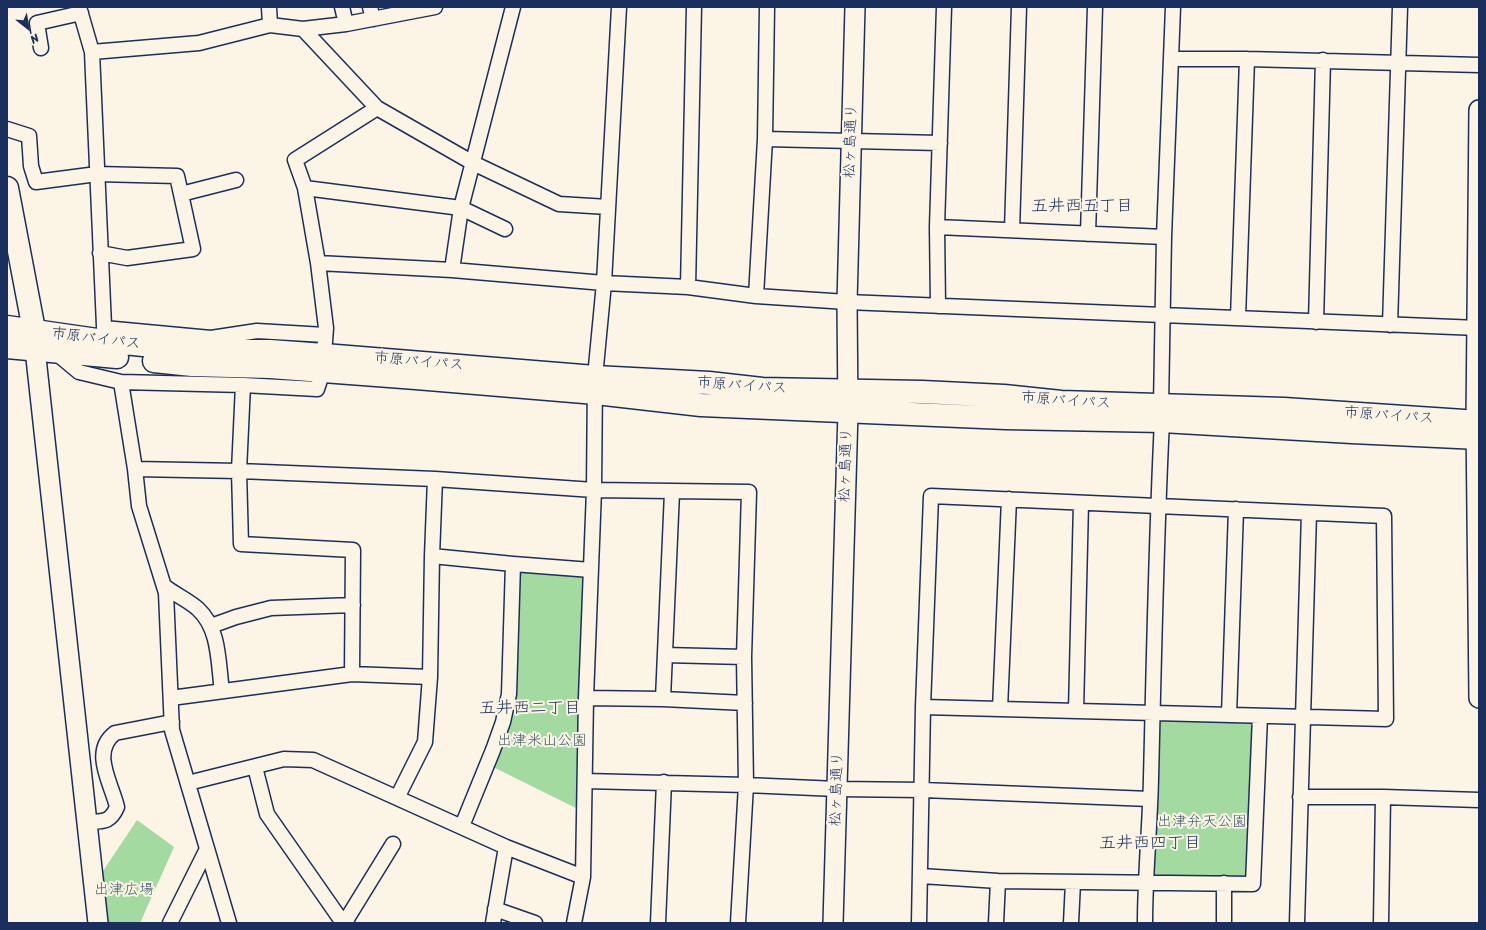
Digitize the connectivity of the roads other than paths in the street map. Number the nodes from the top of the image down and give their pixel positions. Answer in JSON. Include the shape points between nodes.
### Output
{"nodes":[{"id":1,"x":269,"y":7,"type":"edge"},
{"id":2,"x":342,"y":7,"type":"edge"},
{"id":3,"x":435,"y":7,"type":"edge"},
{"id":4,"x":513,"y":7,"type":"edge"},
{"id":5,"x":618,"y":7,"type":"edge"},
{"id":6,"x":694,"y":7,"type":"edge"},
{"id":7,"x":767,"y":7,"type":"edge"},
{"id":8,"x":855,"y":7,"type":"edge"},
{"id":9,"x":944,"y":7,"type":"edge"},
{"id":10,"x":1019,"y":7,"type":"edge"},
{"id":11,"x":1095,"y":7,"type":"edge"},
{"id":12,"x":1173,"y":7,"type":"edge"},
{"id":13,"x":1400,"y":7,"type":"edge"},
{"id":14,"x":80,"y":10,"type":"edge"},
{"id":15,"x":372,"y":13,"type":"edge"},
{"id":16,"x":346,"y":24,"type":"junction"},
{"id":17,"x":270,"y":26,"type":"junction"},
{"id":18,"x":303,"y":29,"type":"junction"},
{"id":19,"x":42,"y":48,"type":"dead end"},
{"id":20,"x":92,"y":52,"type":"junction"},
{"id":21,"x":1247,"y":58,"type":"junction"},
{"id":22,"x":1172,"y":59,"type":"junction"},
{"id":23,"x":1323,"y":60,"type":"junction"},
{"id":24,"x":1400,"y":62,"type":"junction"},
{"id":25,"x":1479,"y":65,"type":"edge"},
{"id":26,"x":377,"y":108,"type":"junction"},
{"id":27,"x":1479,"y":110,"type":"edge"},
{"id":28,"x":7,"y":129,"type":"edge"},
{"id":29,"x":765,"y":139,"type":"junction"},
{"id":30,"x":851,"y":141,"type":"junction"},
{"id":31,"x":940,"y":143,"type":"junction"},
{"id":32,"x":473,"y":163,"type":"junction"},
{"id":33,"x":97,"y":174,"type":"junction"},
{"id":34,"x":236,"y":180,"type":"dead end"},
{"id":35,"x":7,"y":188,"type":"edge"},
{"id":36,"x":305,"y":188,"type":"junction"},
{"id":37,"x":181,"y":194,"type":"junction"},
{"id":38,"x":608,"y":207,"type":"junction"},
{"id":39,"x":461,"y":208,"type":"junction"},
{"id":40,"x":937,"y":227,"type":"junction"},
{"id":41,"x":505,"y":229,"type":"dead end"},
{"id":42,"x":1012,"y":230,"type":"junction"},
{"id":43,"x":1088,"y":234,"type":"junction"},
{"id":44,"x":1164,"y":237,"type":"junction"},
{"id":45,"x":100,"y":253,"type":"junction"},
{"id":46,"x":318,"y":263,"type":"junction"},
{"id":47,"x":452,"y":270,"type":"junction"},
{"id":48,"x":604,"y":283,"type":"junction"},
{"id":49,"x":688,"y":287,"type":"junction"},
{"id":50,"x":756,"y":296,"type":"junction"},
{"id":51,"x":848,"y":302,"type":"junction"},
{"id":52,"x":938,"y":306,"type":"junction"},
{"id":53,"x":1162,"y":315,"type":"junction"},
{"id":54,"x":1238,"y":318,"type":"junction"},
{"id":55,"x":1316,"y":322,"type":"junction"},
{"id":56,"x":1390,"y":325,"type":"junction"},
{"id":57,"x":7,"y":327,"type":"edge"},
{"id":58,"x":1478,"y":328,"type":"junction"},
{"id":59,"x":105,"y":342,"type":"junction"},
{"id":60,"x":41,"y":343,"type":"junction"},
{"id":61,"x":7,"y":347,"type":"edge"},
{"id":62,"x":324,"y":354,"type":"junction"},
{"id":63,"x":121,"y":382,"type":"junction"},
{"id":64,"x":243,"y":385,"type":"junction"},
{"id":65,"x":595,"y":385,"type":"junction"},
{"id":66,"x":848,"y":390,"type":"junction"},
{"id":67,"x":848,"y":412,"type":"junction"},
{"id":68,"x":1162,"y":413,"type":"junction"},
{"id":69,"x":1478,"y":430,"type":"edge"},
{"id":70,"x":135,"y":469,"type":"junction"},
{"id":71,"x":239,"y":471,"type":"junction"},
{"id":72,"x":435,"y":479,"type":"junction"},
{"id":73,"x":594,"y":490,"type":"junction"},
{"id":74,"x":672,"y":492,"type":"junction"},
{"id":75,"x":1009,"y":499,"type":"junction"},
{"id":76,"x":1081,"y":502,"type":"junction"},
{"id":77,"x":1158,"y":506,"type":"junction"},
{"id":78,"x":1236,"y":510,"type":"junction"},
{"id":79,"x":1309,"y":513,"type":"junction"},
{"id":80,"x":432,"y":556,"type":"junction"},
{"id":81,"x":513,"y":564,"type":"junction"},
{"id":82,"x":591,"y":570,"type":"junction"},
{"id":83,"x":164,"y":586,"type":"junction"},
{"id":84,"x":353,"y":605,"type":"junction"},
{"id":85,"x":211,"y":626,"type":"junction"},
{"id":86,"x":665,"y":654,"type":"junction"},
{"id":87,"x":744,"y":657,"type":"junction"},
{"id":88,"x":352,"y":674,"type":"junction"},
{"id":89,"x":430,"y":677,"type":"junction"},
{"id":90,"x":222,"y":691,"type":"junction"},
{"id":91,"x":171,"y":698,"type":"junction"},
{"id":92,"x":586,"y":698,"type":"junction"},
{"id":93,"x":1479,"y":698,"type":"edge"},
{"id":94,"x":664,"y":699,"type":"junction"},
{"id":95,"x":745,"y":703,"type":"junction"},
{"id":96,"x":923,"y":707,"type":"junction"},
{"id":97,"x":1000,"y":709,"type":"junction"},
{"id":98,"x":1076,"y":711,"type":"junction"},
{"id":99,"x":1153,"y":713,"type":"junction"},
{"id":100,"x":1229,"y":715,"type":"junction"},
{"id":101,"x":1260,"y":716,"type":"junction"},
{"id":102,"x":1303,"y":717,"type":"junction"},
{"id":103,"x":172,"y":722,"type":"junction"},
{"id":104,"x":255,"y":767,"type":"junction"},
{"id":105,"x":584,"y":781,"type":"junction"},
{"id":106,"x":664,"y":782,"type":"junction"},
{"id":107,"x":188,"y":783,"type":"junction"},
{"id":108,"x":746,"y":785,"type":"junction"},
{"id":109,"x":837,"y":789,"type":"junction"},
{"id":110,"x":923,"y":790,"type":"junction"},
{"id":111,"x":1300,"y":797,"type":"junction"},
{"id":112,"x":1383,"y":797,"type":"junction"},
{"id":113,"x":397,"y":798,"type":"junction"},
{"id":114,"x":1150,"y":799,"type":"junction"},
{"id":115,"x":1479,"y":800,"type":"edge"},
{"id":116,"x":88,"y":822,"type":"junction"},
{"id":117,"x":462,"y":826,"type":"junction"},
{"id":118,"x":393,"y":844,"type":"dead end"},
{"id":119,"x":506,"y":847,"type":"junction"},
{"id":120,"x":207,"y":849,"type":"junction"},
{"id":121,"x":921,"y":876,"type":"junction"},
{"id":122,"x":583,"y":877,"type":"junction"},
{"id":123,"x":998,"y":881,"type":"junction"},
{"id":124,"x":1073,"y":882,"type":"junction"},
{"id":125,"x":1145,"y":883,"type":"junction"},
{"id":126,"x":1224,"y":883,"type":"junction"},
{"id":127,"x":494,"y":916,"type":"edge"},
{"id":128,"x":346,"y":922,"type":"edge"},
{"id":129,"x":98,"y":923,"type":"edge"},
{"id":130,"x":170,"y":923,"type":"edge"},
{"id":131,"x":229,"y":923,"type":"edge"},
{"id":132,"x":535,"y":923,"type":"edge"},
{"id":133,"x":574,"y":923,"type":"edge"},
{"id":134,"x":658,"y":923,"type":"edge"},
{"id":135,"x":738,"y":923,"type":"edge"},
{"id":136,"x":833,"y":923,"type":"edge"},
{"id":137,"x":919,"y":923,"type":"edge"},
{"id":138,"x":996,"y":923,"type":"edge"},
{"id":139,"x":1071,"y":923,"type":"edge"},
{"id":140,"x":1145,"y":923,"type":"edge"},
{"id":141,"x":1224,"y":923,"type":"edge"},
{"id":142,"x":1297,"y":923,"type":"edge"},
{"id":143,"x":1381,"y":923,"type":"edge"}],
"edges":[{"from":1,"to":17,"type":"street"},
{"from":2,"to":16,"type":"street"},
{"from":3,"to":15,"type":"street"},
{"from":4,"to":32,"type":"street"},
{"from":5,"to":38,"type":"street"},
{"from":6,"to":49,"type":"street"},
{"from":7,"to":29,"type":"street"},
{"from":8,"to":30,"type":"street","name":"松ヶ島通り"},
{"from":9,"to":31,"type":"street"},
{"from":10,"to":42,"type":"street"},
{"from":11,"to":43,"type":"street"},
{"from":12,"to":22,"type":"street"},
{"from":13,"to":24,"type":"street"},
{"from":14,"to":19,"type":"street","via":[[37,23]]},
{"from":14,"to":20,"type":"street"},
{"from":15,"to":16,"type":"street"},
{"from":16,"to":18,"type":"street"},
{"from":17,"to":18,"type":"street"},
{"from":17,"to":20,"type":"street","via":[[199,43]]},
{"from":18,"to":26,"type":"street"},
{"from":20,"to":33,"type":"street"},
{"from":21,"to":22,"type":"street"},
{"from":21,"to":23,"type":"street"},
{"from":21,"to":54,"type":"street"},
{"from":22,"to":44,"type":"street"},
{"from":23,"to":24,"type":"street"},
{"from":23,"to":55,"type":"street"},
{"from":24,"to":25,"type":"street"},
{"from":24,"to":56,"type":"street"},
{"from":26,"to":32,"type":"street"},
{"from":26,"to":36,"type":"street","via":[[295,160]]},
{"from":27,"to":58,"type":"street"},
{"from":28,"to":33,"type":"street","via":[[29,136],[31,166],[36,182]]},
{"from":29,"to":30,"type":"street"},
{"from":29,"to":50,"type":"street"},
{"from":30,"to":31,"type":"street"},
{"from":30,"to":51,"type":"street","name":"松ヶ島通り"},
{"from":31,"to":40,"type":"street"},
{"from":32,"to":38,"type":"street","via":[[559,204]]},
{"from":32,"to":39,"type":"street"},
{"from":33,"to":37,"type":"street","via":[[178,176]]},
{"from":33,"to":45,"type":"street"},
{"from":34,"to":37,"type":"street"},
{"from":35,"to":60,"type":"main road"},
{"from":36,"to":39,"type":"street"},
{"from":36,"to":46,"type":"street"},
{"from":37,"to":45,"type":"street","via":[[193,249],[126,258]]},
{"from":38,"to":48,"type":"street"},
{"from":39,"to":41,"type":"street"},
{"from":39,"to":47,"type":"street"},
{"from":40,"to":42,"type":"street"},
{"from":40,"to":52,"type":"street"},
{"from":42,"to":43,"type":"street"},
{"from":43,"to":44,"type":"street"},
{"from":44,"to":53,"type":"street"},
{"from":45,"to":59,"type":"street"},
{"from":46,"to":47,"type":"street"},
{"from":46,"to":62,"type":"street","via":[[326,328]]},
{"from":47,"to":48,"type":"street"},
{"from":48,"to":49,"type":"street"},
{"from":48,"to":65,"type":"street"},
{"from":49,"to":50,"type":"street"},
{"from":50,"to":51,"type":"street"},
{"from":51,"to":52,"type":"street"},
{"from":51,"to":66,"type":"street","name":"松ヶ島通り"},
{"from":52,"to":53,"type":"street"},
{"from":53,"to":54,"type":"street"},
{"from":53,"to":68,"type":"street"},
{"from":54,"to":55,"type":"street"},
{"from":55,"to":56,"type":"street"},
{"from":56,"to":58,"type":"street"},
{"from":57,"to":60,"type":"main road","name":"市原バイパス"},
{"from":58,"to":69,"type":"street"},
{"from":59,"to":60,"type":"main road","name":"市原バイパス"},
{"from":59,"to":62,"type":"street","via":[[211,338],[257,331]]},
{"from":59,"to":62,"type":"main road","name":"市原バイパス","via":[[192,365],[270,367]]},
{"from":60,"to":61,"type":"main road","name":"市原バイパス"},
{"from":60,"to":63,"type":"street","via":[[79,372]]},
{"from":60,"to":116,"type":"street"},
{"from":62,"to":64,"type":"street","via":[[316,389]]},
{"from":62,"to":65,"type":"main road","name":"市原バイパス"},
{"from":63,"to":64,"type":"street"},
{"from":63,"to":70,"type":"street"},
{"from":64,"to":71,"type":"street"},
{"from":65,"to":66,"type":"main road","name":"市原バイパス","via":[[709,383],[762,389]]},
{"from":65,"to":67,"type":"main road","name":"市原バイパス","via":[[701,405]]},
{"from":65,"to":73,"type":"street"},
{"from":66,"to":67,"type":"street","name":"松ヶ島通り"},
{"from":66,"to":68,"type":"main road","name":"市原バイパス","via":[[922,392],[1061,402]]},
{"from":67,"to":68,"type":"main road","name":"市原バイパス","via":[[1006,418]]},
{"from":67,"to":109,"type":"street","name":"松ヶ島通り"},
{"from":68,"to":69,"type":"main road","name":"市原バイパス","via":[[1284,409]]},
{"from":68,"to":77,"type":"street"},
{"from":69,"to":93,"type":"street"},
{"from":70,"to":71,"type":"street"},
{"from":70,"to":83,"type":"street","via":[[138,506]]},
{"from":71,"to":72,"type":"street"},
{"from":71,"to":84,"type":"street","via":[[241,544],[353,550]]},
{"from":72,"to":73,"type":"street"},
{"from":72,"to":80,"type":"street"},
{"from":73,"to":74,"type":"street"},
{"from":73,"to":82,"type":"street"},
{"from":74,"to":86,"type":"street"},
{"from":74,"to":87,"type":"street","via":[[749,492]]},
{"from":75,"to":76,"type":"street"},
{"from":75,"to":96,"type":"street","via":[[931,496]]},
{"from":75,"to":97,"type":"street"},
{"from":76,"to":77,"type":"street"},
{"from":76,"to":98,"type":"street"},
{"from":77,"to":78,"type":"street"},
{"from":77,"to":99,"type":"street"},
{"from":78,"to":79,"type":"street"},
{"from":78,"to":100,"type":"street"},
{"from":79,"to":102,"type":"street"},
{"from":79,"to":102,"type":"street","via":[[1384,516],[1386,719]]},
{"from":80,"to":81,"type":"street"},
{"from":80,"to":89,"type":"street"},
{"from":81,"to":82,"type":"street"},
{"from":81,"to":117,"type":"street","via":[[509,694],[503,722]]},
{"from":82,"to":92,"type":"street"},
{"from":83,"to":85,"type":"street","via":[[198,609]]},
{"from":83,"to":91,"type":"street"},
{"from":84,"to":85,"type":"street","via":[[271,608]]},
{"from":84,"to":88,"type":"street"},
{"from":85,"to":90,"type":"street","via":[[215,636]]},
{"from":86,"to":87,"type":"street"},
{"from":86,"to":94,"type":"street"},
{"from":87,"to":95,"type":"street"},
{"from":88,"to":89,"type":"street"},
{"from":88,"to":90,"type":"street"},
{"from":89,"to":113,"type":"street","via":[[425,742]]},
{"from":90,"to":91,"type":"street"},
{"from":91,"to":103,"type":"street"},
{"from":92,"to":94,"type":"street"},
{"from":92,"to":105,"type":"street"},
{"from":94,"to":95,"type":"street"},
{"from":95,"to":108,"type":"street"},
{"from":96,"to":97,"type":"street"},
{"from":96,"to":110,"type":"street"},
{"from":97,"to":98,"type":"street"},
{"from":98,"to":99,"type":"street"},
{"from":99,"to":100,"type":"street"},
{"from":99,"to":114,"type":"street"},
{"from":100,"to":101,"type":"street"},
{"from":101,"to":102,"type":"street"},
{"from":101,"to":126,"type":"street","via":[[1253,884]]},
{"from":102,"to":111,"type":"street"},
{"from":103,"to":107,"type":"street","via":[[172,730]]},
{"from":103,"to":116,"type":"street","via":[[115,733],[111,736],[106,742],[103,755],[104,767],[117,807],[114,815],[106,821]]},
{"from":104,"to":107,"type":"street"},
{"from":104,"to":113,"type":"street","via":[[284,759],[313,760]]},
{"from":104,"to":128,"type":"street","via":[[267,814],[341,920]]},
{"from":105,"to":106,"type":"street"},
{"from":105,"to":122,"type":"street"},
{"from":106,"to":108,"type":"street"},
{"from":106,"to":134,"type":"street"},
{"from":107,"to":120,"type":"street"},
{"from":108,"to":109,"type":"street"},
{"from":108,"to":135,"type":"street"},
{"from":109,"to":110,"type":"street"},
{"from":109,"to":136,"type":"street","name":"松ヶ島通り"},
{"from":110,"to":114,"type":"street"},
{"from":110,"to":121,"type":"street"},
{"from":111,"to":112,"type":"street"},
{"from":111,"to":142,"type":"street"},
{"from":112,"to":115,"type":"street"},
{"from":112,"to":143,"type":"street"},
{"from":113,"to":117,"type":"street"},
{"from":114,"to":125,"type":"street"},
{"from":116,"to":129,"type":"street"},
{"from":117,"to":119,"type":"street"},
{"from":118,"to":128,"type":"street"},
{"from":119,"to":122,"type":"street"},
{"from":119,"to":127,"type":"street"},
{"from":120,"to":130,"type":"street"},
{"from":120,"to":131,"type":"street"},
{"from":121,"to":123,"type":"street"},
{"from":121,"to":137,"type":"street"},
{"from":122,"to":133,"type":"street"},
{"from":123,"to":124,"type":"street"},
{"from":123,"to":138,"type":"street"},
{"from":124,"to":125,"type":"street"},
{"from":124,"to":139,"type":"street"},
{"from":125,"to":126,"type":"street"},
{"from":125,"to":140,"type":"street"},
{"from":126,"to":141,"type":"street"},
{"from":127,"to":132,"type":"street"}]}
